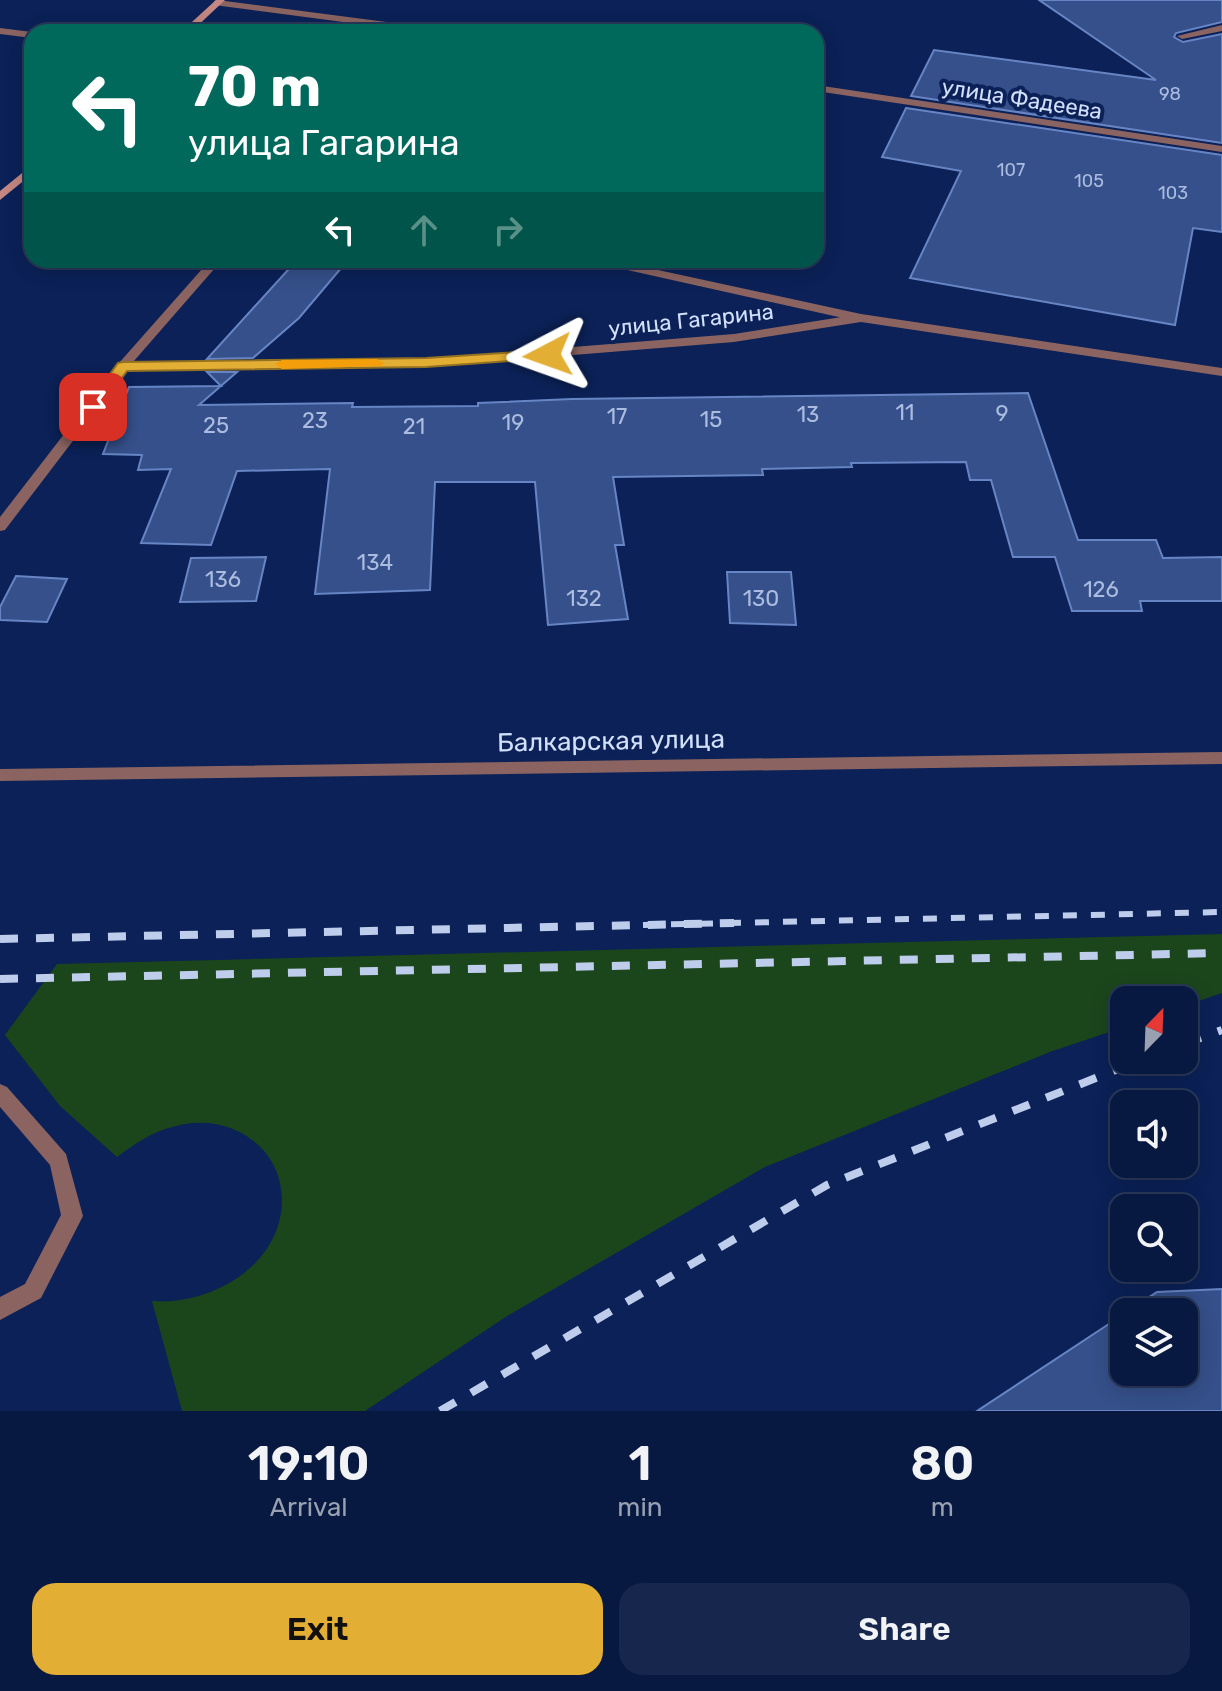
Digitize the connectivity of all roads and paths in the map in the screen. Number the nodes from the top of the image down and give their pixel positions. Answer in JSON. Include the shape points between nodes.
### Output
{"nodes":[{"id":1,"x":219,"y":2,"type":"edge"},
{"id":2,"x":195,"y":24,"type":"edge"},
{"id":3,"x":381,"y":24,"type":"edge"},
{"id":4,"x":1222,"y":28,"type":"edge"},
{"id":5,"x":0,"y":31,"type":"edge"},
{"id":6,"x":24,"y":34,"type":"edge"},
{"id":7,"x":1182,"y":36,"type":"dead end"},
{"id":8,"x":824,"y":89,"type":"edge"},
{"id":9,"x":1222,"y":149,"type":"edge"},
{"id":10,"x":24,"y":175,"type":"edge"},
{"id":11,"x":0,"y":197,"type":"edge"},
{"id":12,"x":209,"y":268,"type":"edge"},
{"id":13,"x":633,"y":268,"type":"edge"},
{"id":14,"x":861,"y":318,"type":"junction"},
{"id":15,"x":123,"y":366,"type":"junction"},
{"id":16,"x":1222,"y":372,"type":"edge"},
{"id":17,"x":0,"y":527,"type":"edge"},
{"id":18,"x":1222,"y":758,"type":"edge"},
{"id":19,"x":0,"y":775,"type":"edge"},
{"id":20,"x":0,"y":1093,"type":"edge"},
{"id":21,"x":0,"y":1309,"type":"edge"}],
"edges":[{"from":1,"to":2,"type":"main road"},
{"from":1,"to":3,"type":"street"},
{"from":4,"to":7,"type":"street"},
{"from":5,"to":6,"type":"street"},
{"from":8,"to":9,"type":"street","name":"улица Фадеева"},
{"from":10,"to":11,"type":"main road"},
{"from":12,"to":15,"type":"street"},
{"from":13,"to":14,"type":"street"},
{"from":14,"to":15,"type":"street","name":"улица Гагарина","via":[[734,338],[426,363]]},
{"from":14,"to":16,"type":"street","name":"улица Гагарина"},
{"from":15,"to":17,"type":"street"},
{"from":18,"to":19,"type":"street","name":"Балкарская улица"},
{"from":20,"to":21,"type":"street","via":[[59,1161],[72,1216],[33,1291]]}]}
